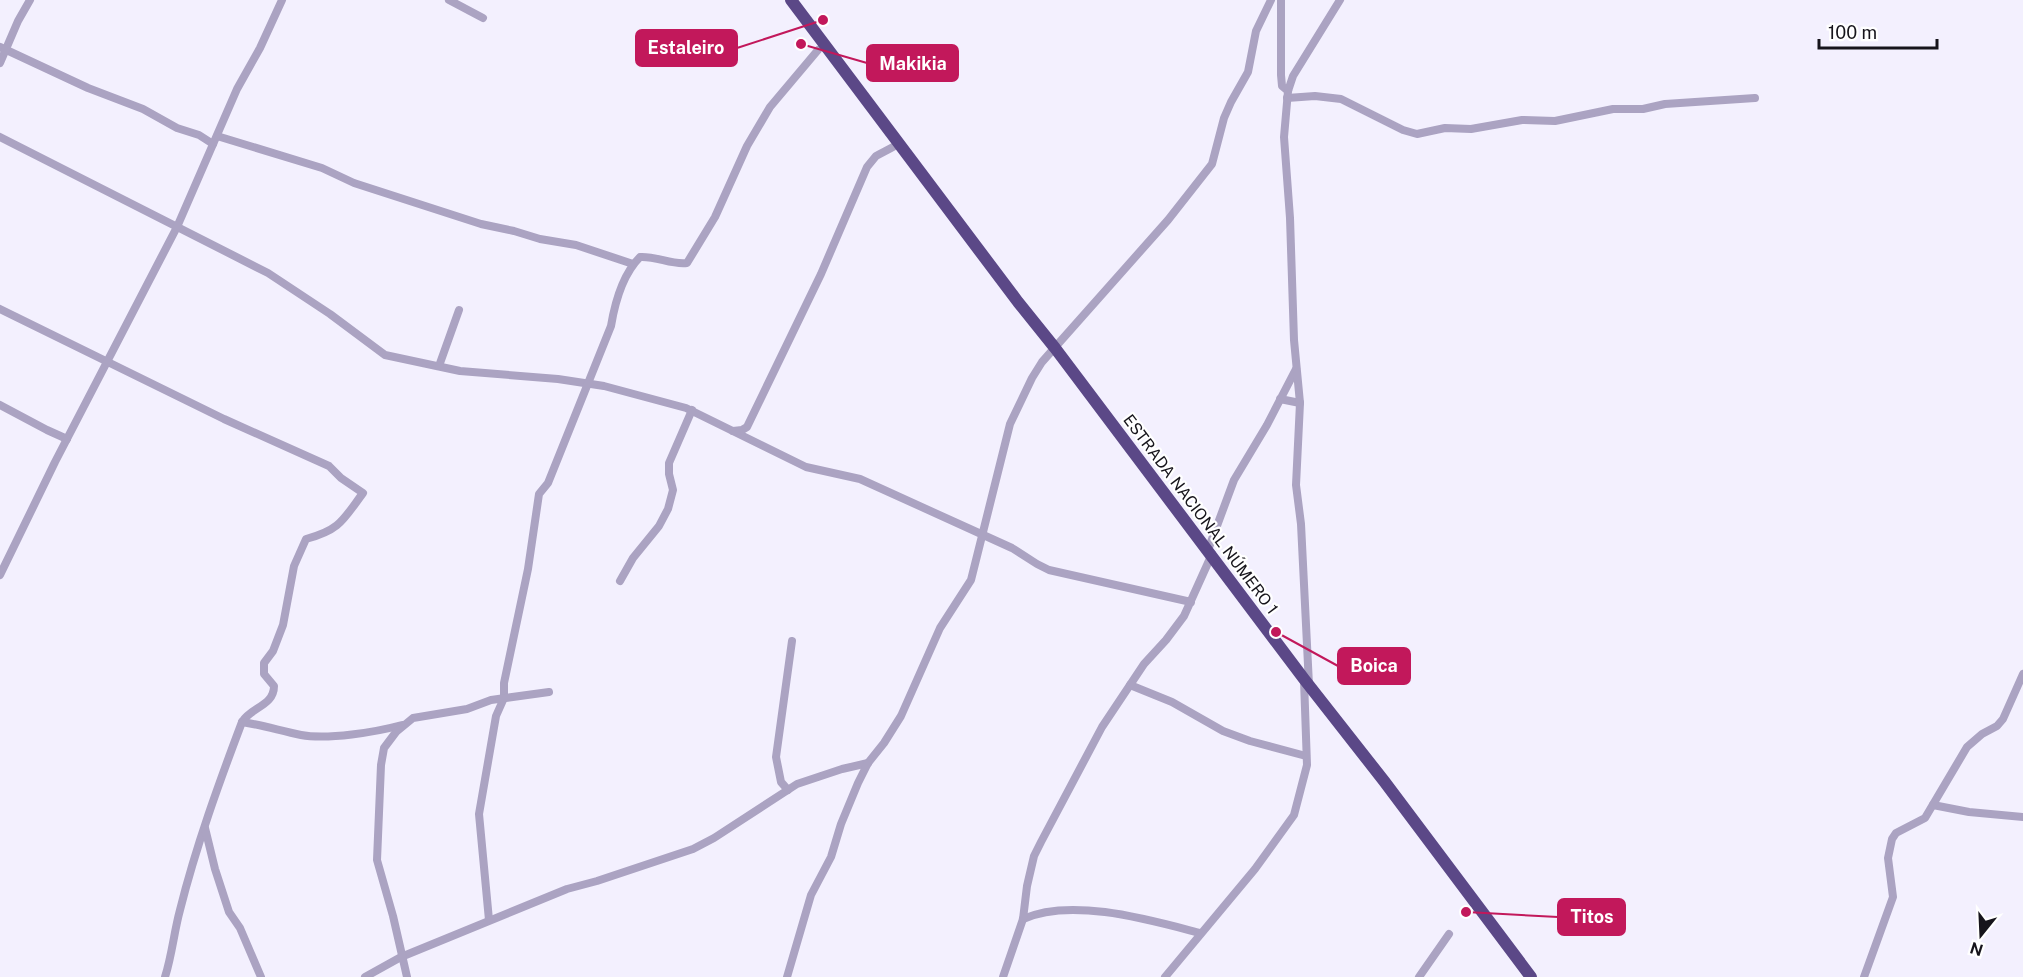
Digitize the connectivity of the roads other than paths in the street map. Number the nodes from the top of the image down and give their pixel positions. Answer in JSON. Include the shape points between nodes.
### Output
{"nodes":[{"id":1,"x":30,"y":0,"type":"edge"},
{"id":2,"x":282,"y":0,"type":"edge"},
{"id":3,"x":449,"y":0,"type":"edge"},
{"id":4,"x":791,"y":0,"type":"edge"},
{"id":5,"x":1271,"y":0,"type":"edge"},
{"id":6,"x":1281,"y":0,"type":"edge"},
{"id":7,"x":1340,"y":0,"type":"edge"},
{"id":8,"x":483,"y":18,"type":"dead end"},
{"id":9,"x":3,"y":49,"type":"edge"},
{"id":10,"x":818,"y":50,"type":"dead end"},
{"id":11,"x":0,"y":63,"type":"edge"},
{"id":12,"x":1287,"y":95,"type":"junction"},
{"id":13,"x":1755,"y":98,"type":"dead end"},
{"id":14,"x":217,"y":136,"type":"junction"},
{"id":15,"x":0,"y":137,"type":"edge"},
{"id":16,"x":213,"y":144,"type":"junction"},
{"id":17,"x":893,"y":147,"type":"dead end"},
{"id":18,"x":177,"y":227,"type":"junction"},
{"id":19,"x":633,"y":264,"type":"junction"},
{"id":20,"x":0,"y":309,"type":"edge"},
{"id":21,"x":459,"y":310,"type":"dead end"},
{"id":22,"x":1055,"y":348,"type":"junction"},
{"id":23,"x":108,"y":361,"type":"junction"},
{"id":24,"x":439,"y":366,"type":"junction"},
{"id":25,"x":1296,"y":369,"type":"junction"},
{"id":26,"x":588,"y":384,"type":"junction"},
{"id":27,"x":1280,"y":399,"type":"junction"},
{"id":28,"x":1300,"y":402,"type":"junction"},
{"id":29,"x":0,"y":405,"type":"edge"},
{"id":30,"x":692,"y":410,"type":"junction"},
{"id":31,"x":731,"y":431,"type":"junction"},
{"id":32,"x":67,"y":439,"type":"junction"},
{"id":33,"x":982,"y":536,"type":"junction"},
{"id":34,"x":1210,"y":552,"type":"junction"},
{"id":35,"x":3,"y":560,"type":"edge"},
{"id":36,"x":0,"y":575,"type":"edge"},
{"id":37,"x":620,"y":581,"type":"dead end"},
{"id":38,"x":1191,"y":602,"type":"junction"},
{"id":39,"x":792,"y":641,"type":"dead end"},
{"id":40,"x":2023,"y":674,"type":"edge"},
{"id":41,"x":1306,"y":682,"type":"junction"},
{"id":42,"x":1130,"y":685,"type":"junction"},
{"id":43,"x":549,"y":692,"type":"dead end"},
{"id":44,"x":504,"y":698,"type":"junction"},
{"id":45,"x":242,"y":722,"type":"junction"},
{"id":46,"x":404,"y":725,"type":"junction"},
{"id":47,"x":1306,"y":756,"type":"junction"},
{"id":48,"x":868,"y":763,"type":"junction"},
{"id":49,"x":788,"y":790,"type":"junction"},
{"id":50,"x":1933,"y":805,"type":"junction"},
{"id":51,"x":2023,"y":817,"type":"edge"},
{"id":52,"x":204,"y":828,"type":"junction"},
{"id":53,"x":1023,"y":919,"type":"junction"},
{"id":54,"x":489,"y":920,"type":"junction"},
{"id":55,"x":1200,"y":933,"type":"junction"},
{"id":56,"x":1449,"y":934,"type":"dead end"},
{"id":57,"x":402,"y":957,"type":"junction"},
{"id":58,"x":165,"y":977,"type":"edge"},
{"id":59,"x":261,"y":977,"type":"edge"},
{"id":60,"x":365,"y":977,"type":"edge"},
{"id":61,"x":407,"y":977,"type":"edge"},
{"id":62,"x":787,"y":977,"type":"edge"},
{"id":63,"x":1003,"y":977,"type":"edge"},
{"id":64,"x":1165,"y":977,"type":"edge"},
{"id":65,"x":1419,"y":977,"type":"edge"},
{"id":66,"x":1531,"y":977,"type":"edge"},
{"id":67,"x":1864,"y":977,"type":"edge"}],
"edges":[{"from":1,"to":9,"type":"street"},
{"from":2,"to":14,"type":"street"},
{"from":3,"to":8,"type":"street"},
{"from":4,"to":22,"type":"highway","name":"ESTRADA NACIONAL NÚMERO 1"},
{"from":5,"to":22,"type":"street","via":[[1256,31],[1248,72],[1224,118],[1212,164]]},
{"from":6,"to":12,"type":"street","via":[[1281,75]]},
{"from":7,"to":12,"type":"street","via":[[1296,69]]},
{"from":9,"to":11,"type":"street"},
{"from":9,"to":16,"type":"street","via":[[143,109]]},
{"from":10,"to":19,"type":"street","via":[[770,107],[687,262],[678,264],[652,256],[640,257]]},
{"from":12,"to":13,"type":"street","via":[[1341,99],[1417,134],[1522,120],[1555,121],[1613,109]]},
{"from":12,"to":25,"type":"street","via":[[1285,154]]},
{"from":14,"to":16,"type":"street"},
{"from":14,"to":19,"type":"street","via":[[481,224],[576,245]]},
{"from":15,"to":18,"type":"street"},
{"from":16,"to":18,"type":"street"},
{"from":17,"to":31,"type":"street","via":[[876,156],[867,167],[821,274],[747,427]]},
{"from":18,"to":23,"type":"street"},
{"from":18,"to":24,"type":"street","via":[[268,273],[385,355]]},
{"from":19,"to":26,"type":"street"},
{"from":20,"to":23,"type":"street"},
{"from":21,"to":24,"type":"street"},
{"from":22,"to":33,"type":"street","via":[[1032,378],[1010,424]]},
{"from":22,"to":34,"type":"highway","name":"ESTRADA NACIONAL NÚMERO 1"},
{"from":23,"to":32,"type":"street"},
{"from":23,"to":45,"type":"street","via":[[329,466],[363,493],[339,526],[306,540],[294,566],[283,625],[264,663],[264,674],[274,686],[273,694]]},
{"from":24,"to":26,"type":"street"},
{"from":25,"to":27,"type":"street"},
{"from":25,"to":28,"type":"street"},
{"from":26,"to":30,"type":"street"},
{"from":26,"to":44,"type":"street","via":[[548,483],[539,494]]},
{"from":27,"to":28,"type":"street"},
{"from":27,"to":34,"type":"street","via":[[1234,480]]},
{"from":28,"to":41,"type":"street","via":[[1296,485],[1301,524]]},
{"from":29,"to":32,"type":"street"},
{"from":30,"to":31,"type":"street"},
{"from":30,"to":37,"type":"street","via":[[669,463],[673,490],[668,509]]},
{"from":31,"to":33,"type":"street","via":[[806,467],[860,479]]},
{"from":32,"to":35,"type":"street"},
{"from":33,"to":38,"type":"street","via":[[1049,570]]},
{"from":33,"to":48,"type":"street","via":[[971,580],[940,628],[897,723]]},
{"from":34,"to":38,"type":"street"},
{"from":34,"to":41,"type":"highway","name":"ESTRADA NACIONAL NÚMERO 1"},
{"from":35,"to":36,"type":"street"},
{"from":38,"to":42,"type":"street","via":[[1178,626]]},
{"from":39,"to":49,"type":"street","via":[[776,757],[781,782]]},
{"from":40,"to":50,"type":"street","via":[[2003,719],[1967,747]]},
{"from":41,"to":47,"type":"street"},
{"from":41,"to":66,"type":"highway","name":"ESTRADA NACIONAL NÚMERO 1"},
{"from":42,"to":47,"type":"street","via":[[1172,702],[1222,731]]},
{"from":42,"to":53,"type":"street","via":[[1102,727],[1034,856]]},
{"from":43,"to":44,"type":"street"},
{"from":44,"to":46,"type":"street","via":[[413,718]]},
{"from":44,"to":54,"type":"street","via":[[496,716],[479,814]]},
{"from":45,"to":46,"type":"street","via":[[303,735],[342,735]]},
{"from":45,"to":52,"type":"street"},
{"from":46,"to":57,"type":"street","via":[[387,742],[382,754],[377,860]]},
{"from":47,"to":55,"type":"street","via":[[1298,803],[1288,825]]},
{"from":48,"to":49,"type":"street"},
{"from":48,"to":62,"type":"street","via":[[812,895]]},
{"from":49,"to":54,"type":"street","via":[[693,849],[567,889]]},
{"from":50,"to":51,"type":"street"},
{"from":50,"to":67,"type":"street","via":[[1922,821],[1896,833],[1892,839],[1888,858],[1893,897]]},
{"from":52,"to":58,"type":"street"},
{"from":52,"to":59,"type":"street","via":[[229,912]]},
{"from":53,"to":55,"type":"street","via":[[1047,910],[1085,911],[1134,917]]},
{"from":53,"to":63,"type":"street"},
{"from":54,"to":57,"type":"street"},
{"from":55,"to":64,"type":"street"},
{"from":56,"to":65,"type":"street"},
{"from":57,"to":60,"type":"street"},
{"from":57,"to":61,"type":"street"}]}
